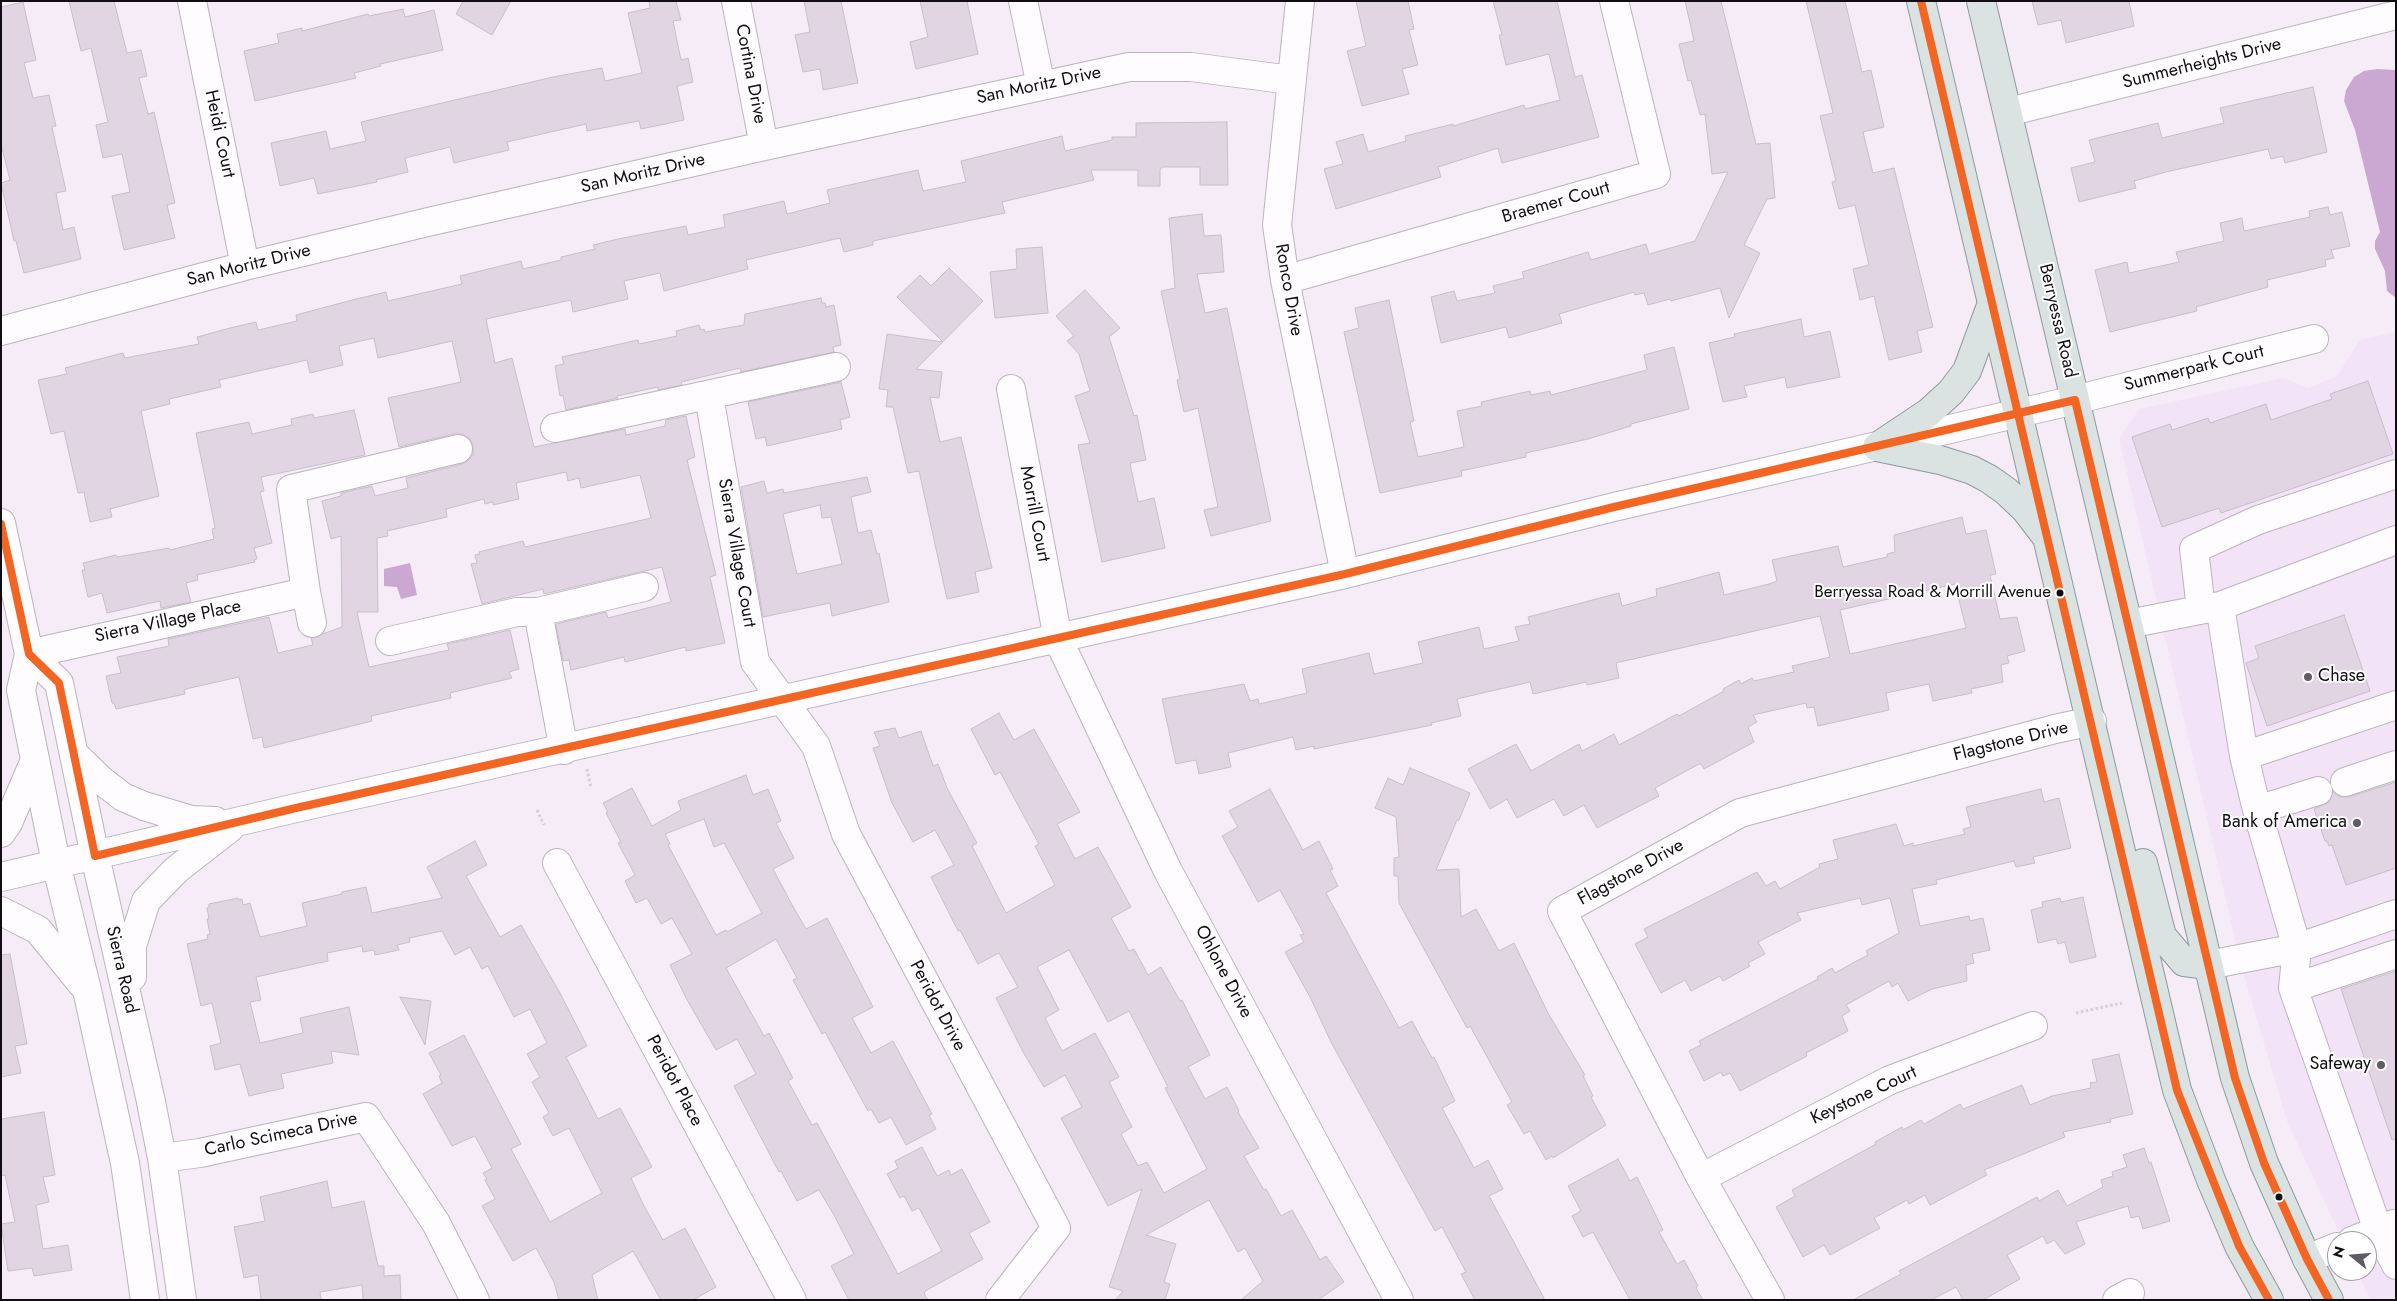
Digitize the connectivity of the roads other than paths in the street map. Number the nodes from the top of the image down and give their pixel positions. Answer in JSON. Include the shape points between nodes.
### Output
{"nodes":[{"id":1,"x":192,"y":1,"type":"edge"},
{"id":2,"x":736,"y":1,"type":"edge"},
{"id":3,"x":1024,"y":1,"type":"edge"},
{"id":4,"x":1300,"y":1,"type":"edge"},
{"id":5,"x":1614,"y":1,"type":"edge"},
{"id":6,"x":1921,"y":1,"type":"edge"},
{"id":7,"x":1981,"y":1,"type":"edge"},
{"id":8,"x":2396,"y":15,"type":"edge"},
{"id":9,"x":1292,"y":80,"type":"junction"},
{"id":10,"x":1041,"y":86,"type":"junction"},
{"id":11,"x":2008,"y":112,"type":"junction"},
{"id":12,"x":764,"y":146,"type":"junction"},
{"id":13,"x":245,"y":266,"type":"junction"},
{"id":14,"x":1285,"y":280,"type":"junction"},
{"id":15,"x":1992,"y":303,"type":"junction"},
{"id":16,"x":1,"y":331,"type":"edge"},
{"id":17,"x":2314,"y":339,"type":"dead end"},
{"id":18,"x":836,"y":367,"type":"dead end"},
{"id":19,"x":1011,"y":389,"type":"dead end"},
{"id":20,"x":709,"y":396,"type":"junction"},
{"id":21,"x":2075,"y":400,"type":"junction"},
{"id":22,"x":2018,"y":412,"type":"junction"},
{"id":23,"x":555,"y":428,"type":"dead end"},
{"id":24,"x":1877,"y":448,"type":"junction"},
{"id":25,"x":458,"y":449,"type":"dead end"},
{"id":26,"x":2396,"y":474,"type":"edge"},
{"id":27,"x":1,"y":523,"type":"edge"},
{"id":28,"x":2049,"y":540,"type":"junction"},
{"id":29,"x":2396,"y":540,"type":"edge"},
{"id":30,"x":1345,"y":574,"type":"junction"},
{"id":31,"x":644,"y":587,"type":"dead end"},
{"id":32,"x":306,"y":592,"type":"junction"},
{"id":33,"x":2210,"y":608,"type":"junction"},
{"id":34,"x":538,"y":612,"type":"junction"},
{"id":35,"x":312,"y":622,"type":"dead end"},
{"id":36,"x":2128,"y":624,"type":"junction"},
{"id":37,"x":1058,"y":639,"type":"junction"},
{"id":38,"x":390,"y":641,"type":"dead end"},
{"id":39,"x":29,"y":654,"type":"junction"},
{"id":40,"x":784,"y":700,"type":"junction"},
{"id":41,"x":2396,"y":705,"type":"edge"},
{"id":42,"x":2092,"y":721,"type":"junction"},
{"id":43,"x":564,"y":750,"type":"junction"},
{"id":44,"x":75,"y":754,"type":"junction"},
{"id":45,"x":2244,"y":756,"type":"junction"},
{"id":46,"x":35,"y":760,"type":"junction"},
{"id":47,"x":2396,"y":765,"type":"edge"},
{"id":48,"x":2345,"y":782,"type":"dead end"},
{"id":49,"x":2318,"y":791,"type":"dead end"},
{"id":50,"x":2109,"y":795,"type":"junction"},
{"id":51,"x":2257,"y":810,"type":"junction"},
{"id":52,"x":237,"y":822,"type":"junction"},
{"id":53,"x":1,"y":833,"type":"edge"},
{"id":54,"x":95,"y":856,"type":"junction"},
{"id":55,"x":557,"y":863,"type":"dead end"},
{"id":56,"x":56,"y":864,"type":"junction"},
{"id":57,"x":1,"y":876,"type":"edge"},
{"id":58,"x":1,"y":910,"type":"edge"},
{"id":59,"x":2396,"y":914,"type":"edge"},
{"id":60,"x":2297,"y":948,"type":"junction"},
{"id":61,"x":2396,"y":954,"type":"edge"},
{"id":62,"x":2208,"y":965,"type":"junction"},
{"id":63,"x":2293,"y":988,"type":"junction"},
{"id":64,"x":87,"y":990,"type":"junction"},
{"id":65,"x":132,"y":1016,"type":"junction"},
{"id":66,"x":2033,"y":1026,"type":"dead end"},
{"id":67,"x":162,"y":1158,"type":"junction"},
{"id":68,"x":1701,"y":1178,"type":"junction"},
{"id":69,"x":2387,"y":1227,"type":"edge"},
{"id":70,"x":2327,"y":1251,"type":"edge"},
{"id":71,"x":2307,"y":1259,"type":"junction"},
{"id":72,"x":2396,"y":1265,"type":"edge"},
{"id":73,"x":145,"y":1300,"type":"edge"},
{"id":74,"x":182,"y":1300,"type":"edge"},
{"id":75,"x":475,"y":1300,"type":"edge"},
{"id":76,"x":792,"y":1300,"type":"edge"},
{"id":77,"x":1000,"y":1300,"type":"edge"},
{"id":78,"x":1399,"y":1300,"type":"edge"},
{"id":79,"x":1770,"y":1300,"type":"edge"},
{"id":80,"x":2268,"y":1300,"type":"edge"},
{"id":81,"x":2329,"y":1300,"type":"edge"}],
"edges":[{"from":1,"to":13,"type":"street","name":"Heidi Court"},
{"from":2,"to":12,"type":"street","name":"Cortina Drive"},
{"from":3,"to":10,"type":"street"},
{"from":4,"to":9,"type":"street","name":"Ronco Drive"},
{"from":5,"to":14,"type":"street","name":"Braemer Court","via":[[1656,174]]},
{"from":6,"to":15,"type":"main road"},
{"from":7,"to":11,"type":"main road","name":"Berryessa Road"},
{"from":8,"to":11,"type":"street","name":"Summerheights Drive"},
{"from":9,"to":10,"type":"street","name":"San Moritz Drive","via":[[1191,67],[1129,67]]},
{"from":9,"to":14,"type":"street","name":"Ronco Drive","via":[[1277,225]]},
{"from":10,"to":12,"type":"street","name":"San Moritz Drive"},
{"from":11,"to":21,"type":"main road","name":"Berryessa Road"},
{"from":12,"to":13,"type":"street","name":"San Moritz Drive"},
{"from":13,"to":16,"type":"street","name":"San Moritz Drive"},
{"from":14,"to":30,"type":"street","name":"Ronco Drive"},
{"from":15,"to":22,"type":"main road"},
{"from":15,"to":24,"type":"main road","via":[[1967,371],[1951,392],[1928,413]]},
{"from":17,"to":21,"type":"street","name":"Summerpark Court"},
{"from":18,"to":20,"type":"street"},
{"from":19,"to":37,"type":"street","name":"Morrill Court"},
{"from":20,"to":23,"type":"street"},
{"from":20,"to":40,"type":"street","name":"Sierra Village Court","via":[[756,662]]},
{"from":21,"to":22,"type":"street","name":"Summerpark Court"},
{"from":21,"to":36,"type":"main road","name":"Berryessa Road"},
{"from":22,"to":24,"type":"street","name":"Summerpark Court"},
{"from":22,"to":28,"type":"main road"},
{"from":24,"to":28,"type":"main road","via":[[1940,460],[1990,479],[2024,509]]},
{"from":24,"to":30,"type":"street","name":"Summerpark Court","via":[[1623,505]]},
{"from":25,"to":32,"type":"street","via":[[291,489]]},
{"from":26,"to":33,"type":"street","via":[[2258,520],[2194,549]]},
{"from":27,"to":39,"type":"street"},
{"from":28,"to":42,"type":"main road","via":[[2059,593]]},
{"from":29,"to":33,"type":"street"},
{"from":30,"to":37,"type":"street","name":"Summerpark Court"},
{"from":31,"to":34,"type":"street"},
{"from":32,"to":35,"type":"street"},
{"from":32,"to":39,"type":"street","name":"Sierra Village Place"},
{"from":33,"to":36,"type":"street"},
{"from":33,"to":45,"type":"street"},
{"from":34,"to":38,"type":"street","via":[[517,612]]},
{"from":34,"to":43,"type":"street"},
{"from":36,"to":62,"type":"main road","name":"Berryessa Road"},
{"from":37,"to":40,"type":"street","name":"Summerpark Court"},
{"from":37,"to":78,"type":"street","name":"Ohlone Drive","via":[[1168,871]]},
{"from":39,"to":44,"type":"street","name":"Sierra Road","via":[[59,683]]},
{"from":39,"to":46,"type":"street","via":[[21,690]]},
{"from":40,"to":43,"type":"street","name":"Summerpark Court"},
{"from":40,"to":77,"type":"street","name":"Peridot Drive","via":[[816,746],[846,834],[1056,1228]]},
{"from":41,"to":45,"type":"street"},
{"from":42,"to":50,"type":"main road"},
{"from":42,"to":68,"type":"street","name":"Flagstone Drive","via":[[1740,813],[1562,911]]},
{"from":43,"to":52,"type":"street","name":"Summerpark Court"},
{"from":44,"to":52,"type":"street","via":[[123,797],[144,806],[191,820]]},
{"from":44,"to":54,"type":"street","name":"Sierra Road"},
{"from":45,"to":51,"type":"street"},
{"from":46,"to":53,"type":"street"},
{"from":46,"to":56,"type":"street"},
{"from":47,"to":48,"type":"street"},
{"from":49,"to":51,"type":"street"},
{"from":50,"to":62,"type":"main road","via":[[2139,847],[2162,936],[2184,962]]},
{"from":50,"to":80,"type":"main road","via":[[2177,1090],[2239,1246]]},
{"from":51,"to":60,"type":"street"},
{"from":52,"to":54,"type":"street"},
{"from":52,"to":65,"type":"street","via":[[176,870],[146,901],[132,946]]},
{"from":54,"to":56,"type":"street"},
{"from":54,"to":65,"type":"street","name":"Sierra Road"},
{"from":55,"to":76,"type":"street","name":"Peridot Place"},
{"from":56,"to":57,"type":"street"},
{"from":56,"to":64,"type":"street"},
{"from":58,"to":64,"type":"street","via":[[38,930]]},
{"from":59,"to":60,"type":"street"},
{"from":60,"to":62,"type":"street"},
{"from":60,"to":63,"type":"street"},
{"from":61,"to":63,"type":"street"},
{"from":62,"to":71,"type":"main road","name":"Berryessa Road","via":[[2235,1078],[2264,1163]]},
{"from":63,"to":69,"type":"street"},
{"from":64,"to":73,"type":"street","via":[[125,1163]]},
{"from":65,"to":67,"type":"street","name":"Sierra Road"},
{"from":66,"to":68,"type":"street","name":"Keystone Court","via":[[1890,1080]]},
{"from":67,"to":74,"type":"street","name":"Sierra Road"},
{"from":67,"to":75,"type":"street","name":"Carlo Scimeca Drive","via":[[200,1153],[366,1117],[436,1223]]},
{"from":68,"to":79,"type":"street","name":"Flagstone Drive"},
{"from":69,"to":72,"type":"street"},
{"from":70,"to":71,"type":"street"},
{"from":71,"to":81,"type":"main road","name":"Berryessa Road"}]}
